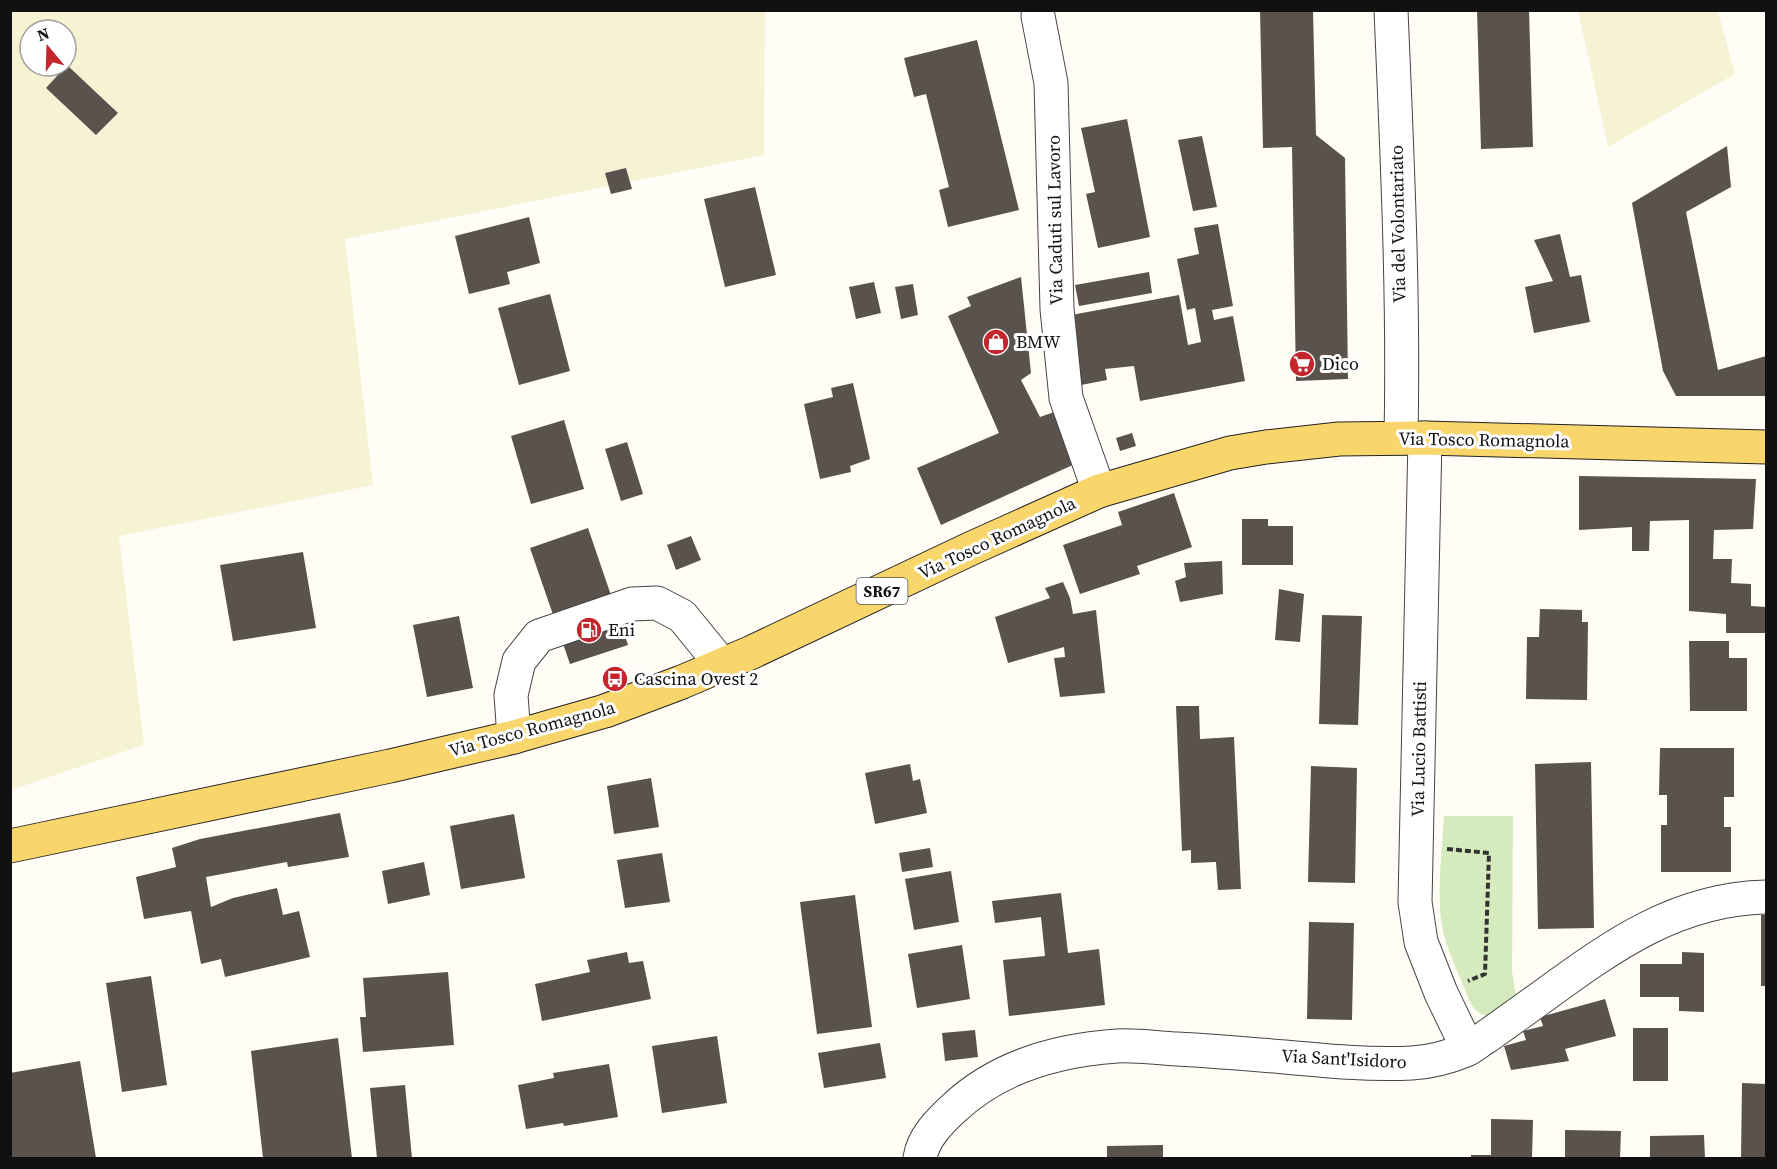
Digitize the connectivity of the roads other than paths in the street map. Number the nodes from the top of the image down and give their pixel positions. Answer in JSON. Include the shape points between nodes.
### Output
{"nodes":[{"id":1,"x":1391,"y":10,"type":"edge"},
{"id":2,"x":1038,"y":16,"type":"dead end"},
{"id":3,"x":1413,"y":438,"type":"junction"},
{"id":4,"x":1767,"y":447,"type":"edge"},
{"id":5,"x":1100,"y":491,"type":"junction"},
{"id":6,"x":722,"y":665,"type":"junction"},
{"id":7,"x":514,"y":737,"type":"junction"},
{"id":8,"x":10,"y":846,"type":"edge"},
{"id":9,"x":1767,"y":897,"type":"edge"},
{"id":10,"x":1468,"y":1049,"type":"junction"},
{"id":11,"x":920,"y":1158,"type":"edge"}],
"edges":[{"from":1,"to":3,"type":"street","name":"Via del Volontariato","via":[[1402,393]]},
{"from":2,"to":5,"type":"street","name":"Via Caduti sul Lavoro","via":[[1051,83],[1057,309],[1066,398]]},
{"from":3,"to":4,"type":"main road","name":"Via Tosco Romagnola","number":"SR67"},
{"from":3,"to":5,"type":"main road","name":"Via Tosco Romagnola","number":"SR67","via":[[1340,439],[1248,450]]},
{"from":3,"to":10,"type":"street","name":"Via Lucio Battisti","via":[[1417,925],[1441,993]]},
{"from":5,"to":6,"type":"main road","name":"Via Tosco Romagnola","number":"SR67"},
{"from":6,"to":7,"type":"main road","name":"Via Tosco Romagnola","number":"SR67","via":[[605,711]]},
{"from":6,"to":7,"type":"street","via":[[682,616],[657,603],[632,604],[539,636],[519,661],[512,695]]},
{"from":7,"to":8,"type":"main road","name":"Via Tosco Romagnola","number":"SR67"},
{"from":9,"to":10,"type":"street","name":"Via Sant'Isidoro","via":[[1713,904],[1650,926],[1602,954]]},
{"from":10,"to":11,"type":"street","name":"Via Sant'Isidoro","via":[[1414,1063],[1357,1063],[1118,1046],[1071,1052],[1012,1069],[982,1086],[935,1126]]}]}
